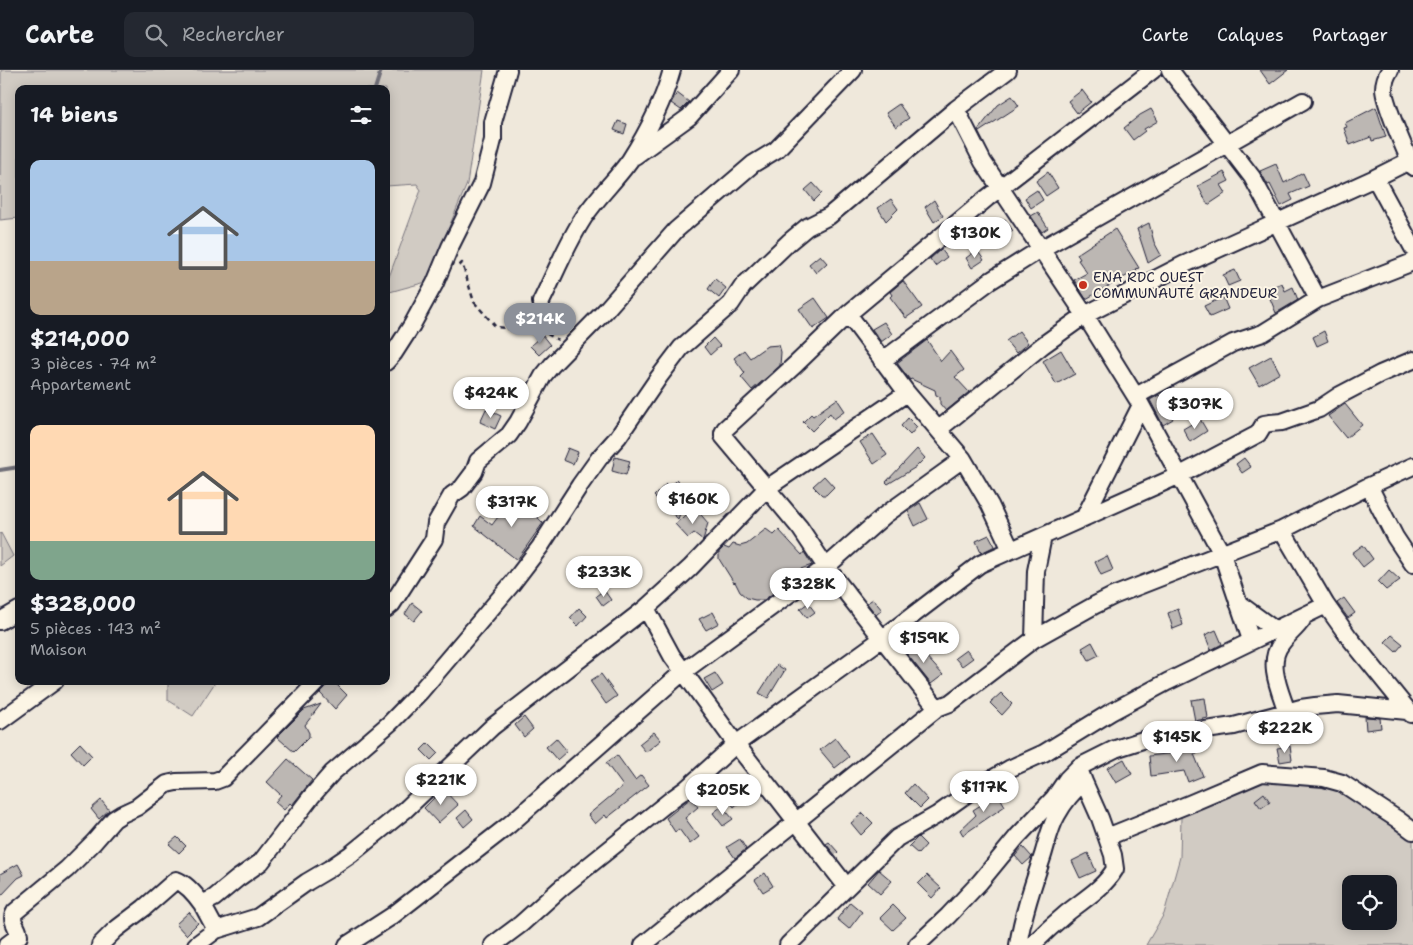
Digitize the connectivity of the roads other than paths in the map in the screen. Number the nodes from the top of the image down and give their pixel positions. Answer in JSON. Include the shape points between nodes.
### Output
{"nodes":[{"id":1,"x":508,"y":70,"type":"edge"},
{"id":2,"x":672,"y":70,"type":"edge"},
{"id":3,"x":731,"y":70,"type":"edge"},
{"id":4,"x":853,"y":70,"type":"edge"},
{"id":5,"x":1008,"y":70,"type":"edge"},
{"id":6,"x":1153,"y":70,"type":"edge"},
{"id":7,"x":1170,"y":70,"type":"edge"},
{"id":8,"x":1390,"y":70,"type":"edge"},
{"id":9,"x":1303,"y":101,"type":"dead end"},
{"id":10,"x":956,"y":109,"type":"junction"},
{"id":11,"x":1227,"y":145,"type":"junction"},
{"id":12,"x":630,"y":160,"type":"junction"},
{"id":13,"x":1412,"y":162,"type":"edge"},
{"id":14,"x":1375,"y":178,"type":"junction"},
{"id":15,"x":993,"y":193,"type":"junction"},
{"id":16,"x":1277,"y":222,"type":"junction"},
{"id":17,"x":1413,"y":248,"type":"edge"},
{"id":18,"x":1041,"y":249,"type":"junction"},
{"id":19,"x":1413,"y":262,"type":"edge"},
{"id":20,"x":1318,"y":299,"type":"junction"},
{"id":21,"x":541,"y":302,"type":"dead end"},
{"id":22,"x":848,"y":314,"type":"junction"},
{"id":23,"x":1085,"y":315,"type":"junction"},
{"id":24,"x":390,"y":358,"type":"edge"},
{"id":25,"x":1413,"y":360,"type":"edge"},
{"id":26,"x":882,"y":361,"type":"junction"},
{"id":27,"x":907,"y":393,"type":"junction"},
{"id":28,"x":1139,"y":400,"type":"junction"},
{"id":29,"x":939,"y":429,"type":"junction"},
{"id":30,"x":963,"y":459,"type":"junction"},
{"id":31,"x":1413,"y":466,"type":"edge"},
{"id":32,"x":1180,"y":475,"type":"junction"},
{"id":33,"x":1369,"y":486,"type":"junction"},
{"id":34,"x":767,"y":488,"type":"junction"},
{"id":35,"x":1084,"y":518,"type":"junction"},
{"id":36,"x":1282,"y":530,"type":"junction"},
{"id":37,"x":1043,"y":536,"type":"junction"},
{"id":38,"x":1011,"y":550,"type":"junction"},
{"id":39,"x":1222,"y":554,"type":"junction"},
{"id":40,"x":1413,"y":564,"type":"edge"},
{"id":41,"x":826,"y":567,"type":"junction"},
{"id":42,"x":1238,"y":603,"type":"junction"},
{"id":43,"x":1326,"y":605,"type":"junction"},
{"id":44,"x":390,"y":606,"type":"edge"},
{"id":45,"x":646,"y":608,"type":"junction"},
{"id":46,"x":15,"y":612,"type":"edge"},
{"id":47,"x":1304,"y":616,"type":"junction"},
{"id":48,"x":0,"y":621,"type":"edge"},
{"id":49,"x":1275,"y":630,"type":"junction"},
{"id":50,"x":883,"y":638,"type":"junction"},
{"id":51,"x":1034,"y":639,"type":"junction"},
{"id":52,"x":1251,"y":640,"type":"junction"},
{"id":53,"x":684,"y":671,"type":"junction"},
{"id":54,"x":49,"y":685,"type":"edge"},
{"id":55,"x":314,"y":685,"type":"edge"},
{"id":56,"x":938,"y":708,"type":"junction"},
{"id":57,"x":1287,"y":712,"type":"junction"},
{"id":58,"x":1410,"y":714,"type":"edge"},
{"id":59,"x":0,"y":721,"type":"edge"},
{"id":60,"x":736,"y":744,"type":"junction"},
{"id":61,"x":1081,"y":774,"type":"junction"},
{"id":62,"x":795,"y":822,"type":"junction"},
{"id":63,"x":1413,"y":832,"type":"edge"},
{"id":64,"x":1106,"y":837,"type":"junction"},
{"id":65,"x":846,"y":887,"type":"junction"},
{"id":66,"x":202,"y":904,"type":"junction"},
{"id":67,"x":216,"y":930,"type":"junction"},
{"id":68,"x":6,"y":945,"type":"edge"},
{"id":69,"x":100,"y":945,"type":"edge"},
{"id":70,"x":196,"y":945,"type":"edge"},
{"id":71,"x":347,"y":945,"type":"edge"},
{"id":72,"x":493,"y":945,"type":"edge"},
{"id":73,"x":643,"y":945,"type":"edge"},
{"id":74,"x":788,"y":945,"type":"edge"},
{"id":75,"x":917,"y":945,"type":"edge"},
{"id":76,"x":1018,"y":945,"type":"edge"},
{"id":77,"x":1032,"y":945,"type":"edge"}],
"edges":[{"from":1,"to":24,"type":"street","via":[[493,122],[493,140],[482,183],[430,292]]},
{"from":2,"to":12,"type":"street","via":[[651,124]]},
{"from":3,"to":12,"type":"street","via":[[688,117]]},
{"from":4,"to":44,"type":"street","via":[[776,150],[753,164],[671,235],[605,311],[552,365],[509,435],[478,461],[474,472],[452,496],[436,523],[434,539]]},
{"from":5,"to":10,"type":"street"},
{"from":6,"to":15,"type":"street"},
{"from":7,"to":11,"type":"street"},
{"from":8,"to":13,"type":"street","via":[[1384,91]]},
{"from":9,"to":11,"type":"street"},
{"from":10,"to":15,"type":"street","via":[[983,162]]},
{"from":10,"to":66,"type":"street","via":[[829,216],[807,227],[789,242],[744,286],[731,304],[682,348],[600,457],[511,585],[420,692],[332,773],[262,862]]},
{"from":11,"to":16,"type":"street","via":[[1252,178]]},
{"from":11,"to":18,"type":"street"},
{"from":12,"to":21,"type":"street","via":[[585,215]]},
{"from":13,"to":14,"type":"street"},
{"from":14,"to":16,"type":"street"},
{"from":14,"to":17,"type":"street"},
{"from":15,"to":18,"type":"street"},
{"from":15,"to":22,"type":"street"},
{"from":16,"to":20,"type":"street"},
{"from":16,"to":23,"type":"street","via":[[1184,264]]},
{"from":18,"to":23,"type":"street"},
{"from":18,"to":26,"type":"street","via":[[990,280]]},
{"from":19,"to":20,"type":"street"},
{"from":20,"to":28,"type":"street","via":[[1263,333],[1233,343]]},
{"from":22,"to":26,"type":"street"},
{"from":22,"to":34,"type":"street","via":[[722,433]]},
{"from":23,"to":28,"type":"street"},
{"from":23,"to":29,"type":"street"},
{"from":25,"to":32,"type":"street","via":[[1380,374],[1319,409],[1282,422],[1264,424],[1258,434]]},
{"from":26,"to":27,"type":"street"},
{"from":27,"to":29,"type":"street"},
{"from":27,"to":34,"type":"street"},
{"from":28,"to":32,"type":"street"},
{"from":28,"to":35,"type":"street"},
{"from":29,"to":30,"type":"street"},
{"from":30,"to":38,"type":"street"},
{"from":30,"to":41,"type":"street","via":[[885,515]]},
{"from":31,"to":33,"type":"street"},
{"from":32,"to":35,"type":"street"},
{"from":32,"to":39,"type":"street"},
{"from":33,"to":36,"type":"street"},
{"from":33,"to":40,"type":"street"},
{"from":34,"to":41,"type":"street","via":[[800,528]]},
{"from":34,"to":45,"type":"street","via":[[690,568]]},
{"from":35,"to":37,"type":"street"},
{"from":36,"to":39,"type":"street"},
{"from":36,"to":43,"type":"street"},
{"from":37,"to":38,"type":"street"},
{"from":37,"to":51,"type":"street","via":[[1036,571]]},
{"from":38,"to":50,"type":"street","via":[[971,570]]},
{"from":39,"to":42,"type":"street"},
{"from":39,"to":51,"type":"street","via":[[1113,596]]},
{"from":41,"to":50,"type":"street"},
{"from":41,"to":53,"type":"street"},
{"from":42,"to":49,"type":"street"},
{"from":42,"to":52,"type":"street"},
{"from":43,"to":47,"type":"street"},
{"from":43,"to":58,"type":"street"},
{"from":45,"to":53,"type":"street","via":[[672,656]]},
{"from":45,"to":67,"type":"street","via":[[492,727],[405,810],[351,854],[258,917]]},
{"from":46,"to":48,"type":"street"},
{"from":47,"to":49,"type":"street"},
{"from":47,"to":57,"type":"street","via":[[1276,653],[1276,674]]},
{"from":49,"to":52,"type":"street"},
{"from":50,"to":56,"type":"street"},
{"from":50,"to":60,"type":"street"},
{"from":51,"to":56,"type":"street","via":[[950,703]]},
{"from":52,"to":65,"type":"street","via":[[1111,712],[1044,753],[984,782],[897,838]]},
{"from":53,"to":60,"type":"street"},
{"from":53,"to":71,"type":"street","via":[[509,826],[392,916]]},
{"from":54,"to":59,"type":"street"},
{"from":55,"to":68,"type":"street","via":[[223,778],[167,784],[137,807],[114,819],[67,869],[15,912],[12,920],[19,936]]},
{"from":56,"to":62,"type":"street"},
{"from":57,"to":58,"type":"street","via":[[1338,704]]},
{"from":57,"to":61,"type":"street","via":[[1234,726],[1149,738],[1115,749]]},
{"from":60,"to":62,"type":"street"},
{"from":60,"to":72,"type":"street","via":[[686,789]]},
{"from":61,"to":64,"type":"street"},
{"from":61,"to":75,"type":"street","via":[[1067,779],[980,882]]},
{"from":61,"to":76,"type":"street","via":[[1075,790],[1056,817],[1032,888]]},
{"from":62,"to":65,"type":"street"},
{"from":62,"to":73,"type":"street"},
{"from":63,"to":64,"type":"street","via":[[1342,783],[1324,778],[1262,773]]},
{"from":64,"to":77,"type":"street","via":[[1116,866],[1111,876]]},
{"from":65,"to":74,"type":"street"},
{"from":66,"to":67,"type":"street"},
{"from":66,"to":69,"type":"street","via":[[194,893],[176,880]]},
{"from":67,"to":70,"type":"street"}]}
